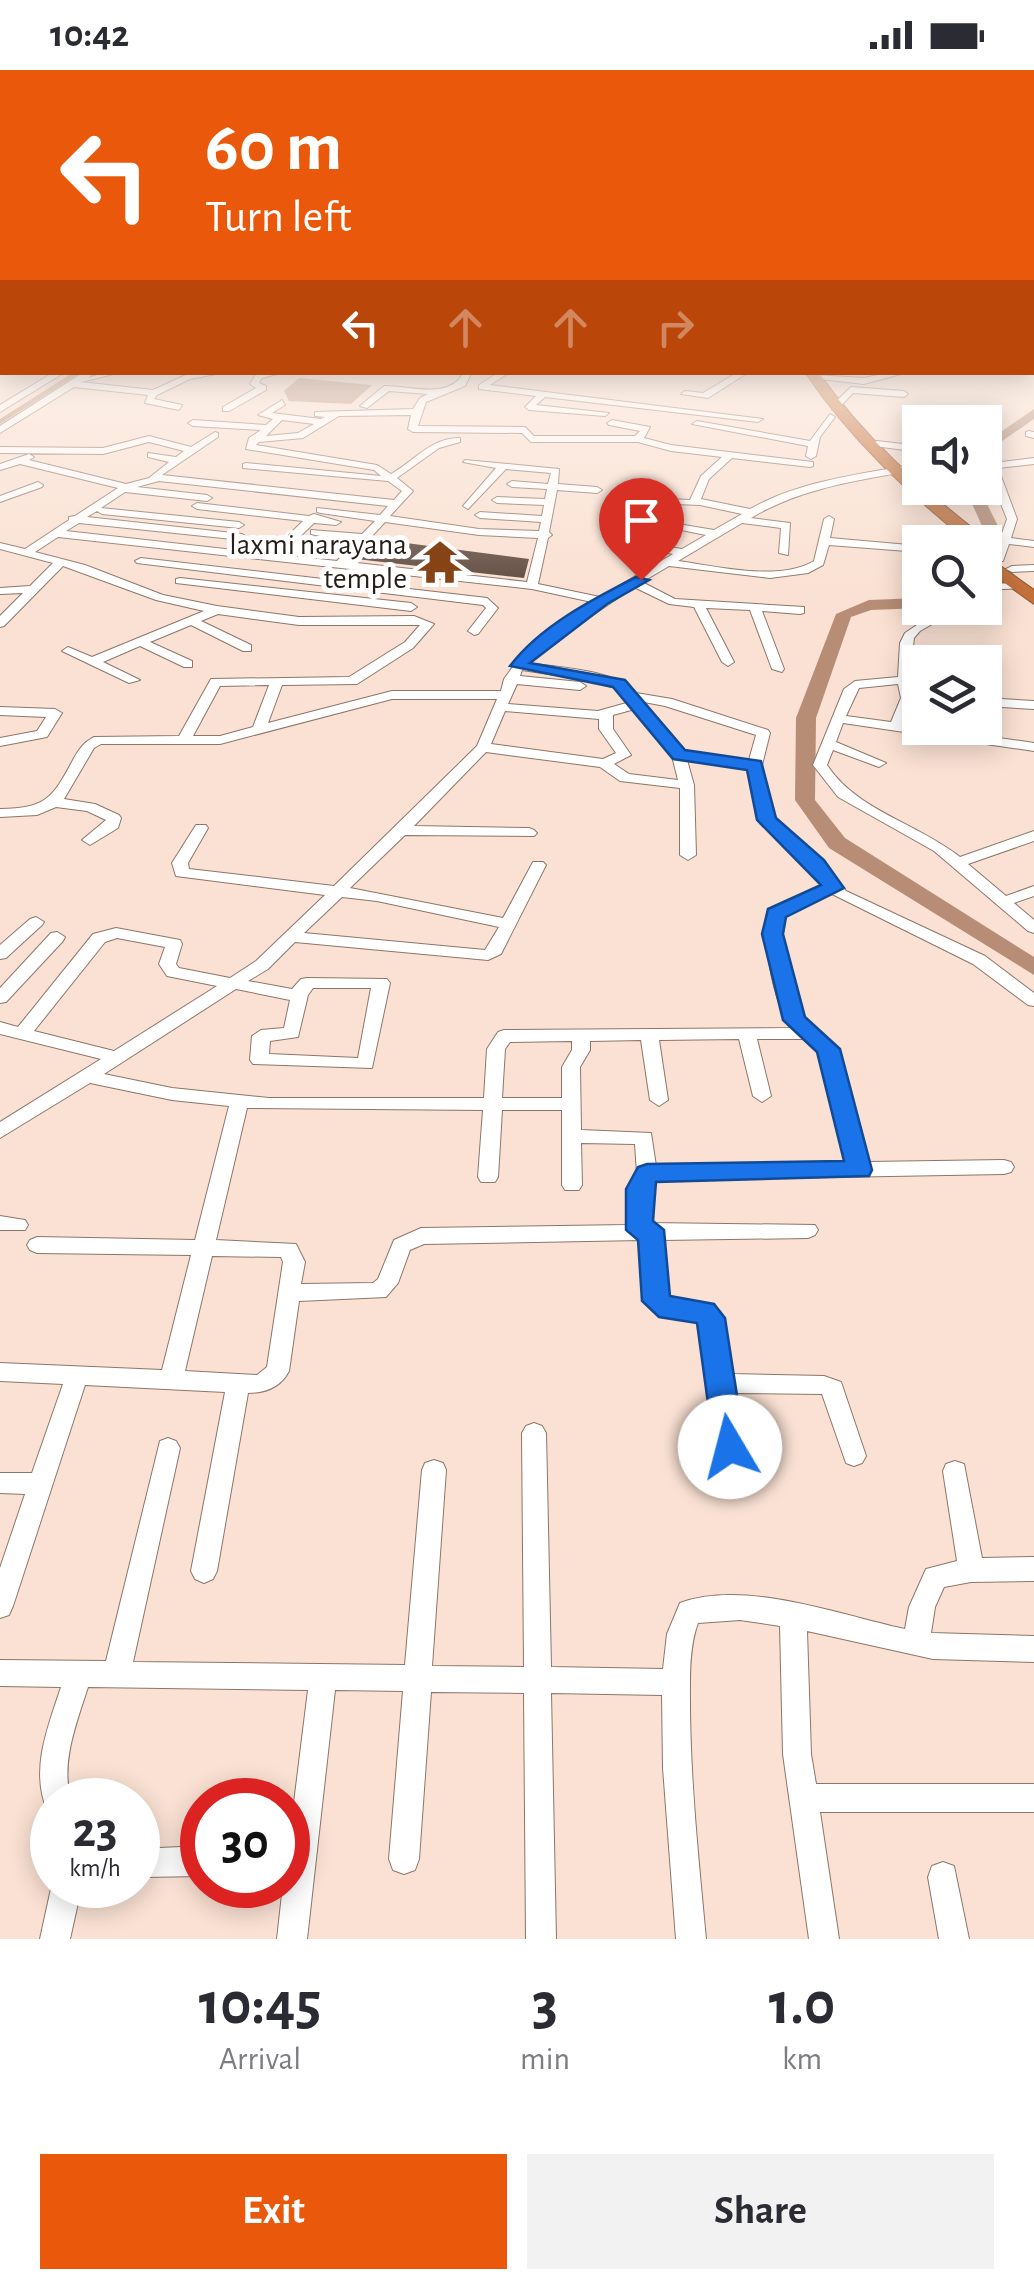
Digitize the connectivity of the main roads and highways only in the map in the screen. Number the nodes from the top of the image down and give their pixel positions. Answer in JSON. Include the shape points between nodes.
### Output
{"nodes":[{"id":1,"x":833,"y":413,"type":"edge"},
{"id":2,"x":954,"y":525,"type":"edge"},
{"id":3,"x":1002,"y":566,"type":"edge"},
{"id":4,"x":1034,"y":599,"type":"edge"}],
"edges":[{"from":1,"to":2,"type":"highway","via":[[888,471]]},
{"from":3,"to":4,"type":"highway"}]}
